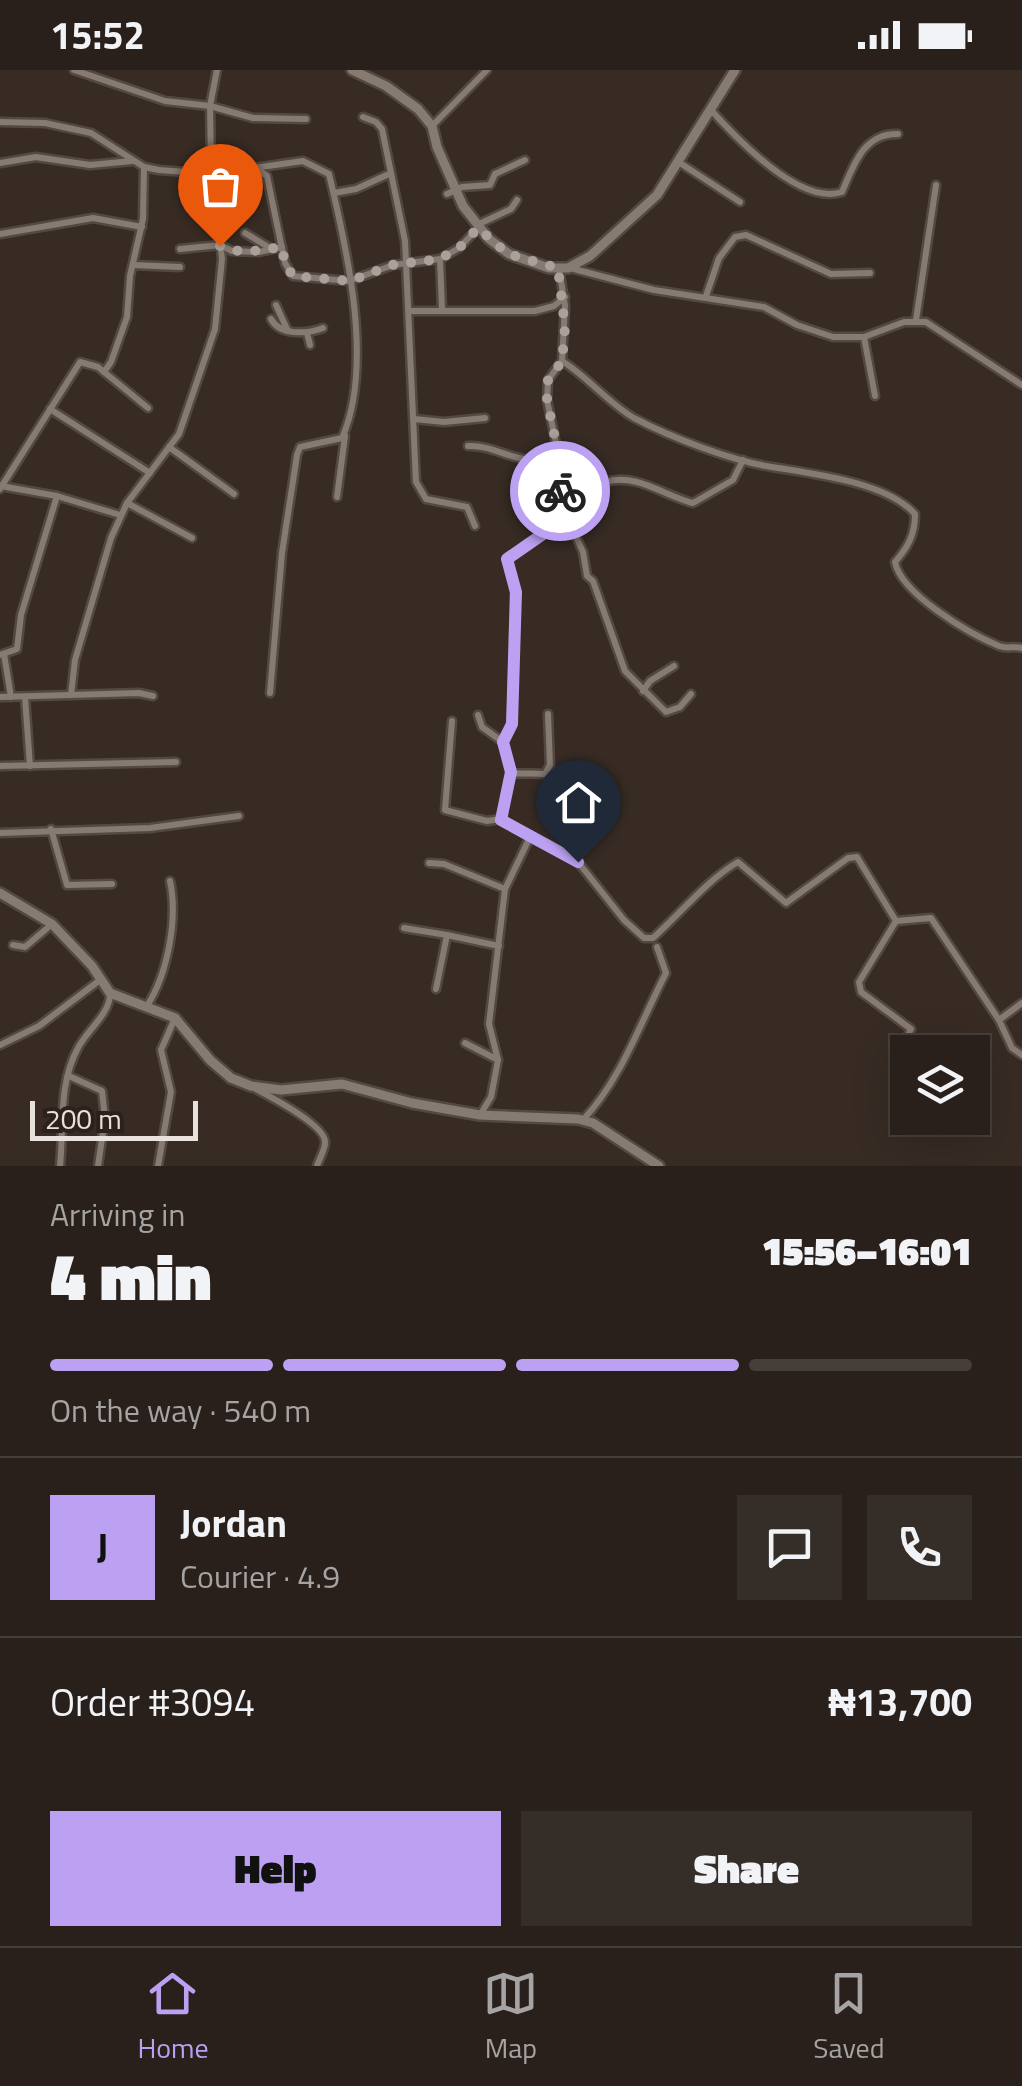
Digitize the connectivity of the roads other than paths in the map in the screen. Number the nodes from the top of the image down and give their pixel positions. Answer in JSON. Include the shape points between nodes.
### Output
{"nodes":[{"id":1,"x":74,"y":70,"type":"edge"},
{"id":2,"x":217,"y":70,"type":"edge"},
{"id":3,"x":352,"y":70,"type":"edge"},
{"id":4,"x":488,"y":70,"type":"edge"},
{"id":5,"x":735,"y":70,"type":"edge"},
{"id":6,"x":210,"y":106,"type":"junction"},
{"id":7,"x":709,"y":108,"type":"junction"},
{"id":8,"x":362,"y":117,"type":"dead end"},
{"id":9,"x":306,"y":119,"type":"dead end"},
{"id":10,"x":0,"y":122,"type":"edge"},
{"id":11,"x":432,"y":126,"type":"junction"},
{"id":12,"x":898,"y":134,"type":"dead end"},
{"id":13,"x":134,"y":160,"type":"junction"},
{"id":14,"x":525,"y":160,"type":"dead end"},
{"id":15,"x":680,"y":162,"type":"junction"},
{"id":16,"x":0,"y":164,"type":"edge"},
{"id":17,"x":144,"y":167,"type":"junction"},
{"id":18,"x":256,"y":169,"type":"junction"},
{"id":19,"x":212,"y":174,"type":"junction"},
{"id":20,"x":389,"y":174,"type":"junction"},
{"id":21,"x":936,"y":184,"type":"dead end"},
{"id":22,"x":451,"y":192,"type":"junction"},
{"id":23,"x":334,"y":193,"type":"dead end"},
{"id":24,"x":517,"y":200,"type":"dead end"},
{"id":25,"x":740,"y":202,"type":"dead end"},
{"id":26,"x":477,"y":226,"type":"junction"},
{"id":27,"x":142,"y":227,"type":"junction"},
{"id":28,"x":245,"y":233,"type":"dead end"},
{"id":29,"x":0,"y":234,"type":"edge"},
{"id":30,"x":220,"y":246,"type":"junction"},
{"id":31,"x":277,"y":248,"type":"junction"},
{"id":32,"x":180,"y":249,"type":"dead end"},
{"id":33,"x":440,"y":259,"type":"junction"},
{"id":34,"x":406,"y":263,"type":"junction"},
{"id":35,"x":133,"y":264,"type":"junction"},
{"id":36,"x":180,"y":267,"type":"dead end"},
{"id":37,"x":564,"y":268,"type":"junction"},
{"id":38,"x":870,"y":273,"type":"dead end"},
{"id":39,"x":350,"y":281,"type":"junction"},
{"id":40,"x":706,"y":296,"type":"junction"},
{"id":41,"x":564,"y":297,"type":"junction"},
{"id":42,"x":276,"y":305,"type":"dead end"},
{"id":43,"x":442,"y":309,"type":"junction"},
{"id":44,"x":410,"y":312,"type":"junction"},
{"id":45,"x":271,"y":319,"type":"dead end"},
{"id":46,"x":916,"y":320,"type":"junction"},
{"id":47,"x":323,"y":328,"type":"dead end"},
{"id":48,"x":287,"y":330,"type":"junction"},
{"id":49,"x":307,"y":332,"type":"junction"},
{"id":50,"x":864,"y":336,"type":"junction"},
{"id":51,"x":310,"y":345,"type":"dead end"},
{"id":52,"x":562,"y":361,"type":"junction"},
{"id":53,"x":104,"y":372,"type":"junction"},
{"id":54,"x":1022,"y":385,"type":"edge"},
{"id":55,"x":875,"y":396,"type":"dead end"},
{"id":56,"x":50,"y":408,"type":"junction"},
{"id":57,"x":148,"y":408,"type":"dead end"},
{"id":58,"x":414,"y":418,"type":"junction"},
{"id":59,"x":485,"y":418,"type":"dead end"},
{"id":60,"x":346,"y":430,"type":"junction"},
{"id":61,"x":468,"y":446,"type":"dead end"},
{"id":62,"x":170,"y":447,"type":"junction"},
{"id":63,"x":557,"y":448,"type":"junction"},
{"id":64,"x":742,"y":460,"type":"junction"},
{"id":65,"x":571,"y":467,"type":"junction"},
{"id":66,"x":150,"y":473,"type":"junction"},
{"id":67,"x":1,"y":487,"type":"edge"},
{"id":68,"x":234,"y":494,"type":"dead end"},
{"id":69,"x":57,"y":496,"type":"junction"},
{"id":70,"x":338,"y":497,"type":"dead end"},
{"id":71,"x":128,"y":503,"type":"junction"},
{"id":72,"x":120,"y":516,"type":"junction"},
{"id":73,"x":566,"y":518,"type":"junction"},
{"id":74,"x":475,"y":526,"type":"dead end"},
{"id":75,"x":192,"y":538,"type":"dead end"},
{"id":76,"x":1022,"y":648,"type":"edge"},
{"id":77,"x":2,"y":655,"type":"edge"},
{"id":78,"x":674,"y":666,"type":"dead end"},
{"id":79,"x":643,"y":691,"type":"junction"},
{"id":80,"x":270,"y":692,"type":"dead end"},
{"id":81,"x":691,"y":694,"type":"dead end"},
{"id":82,"x":71,"y":695,"type":"junction"},
{"id":83,"x":153,"y":696,"type":"dead end"},
{"id":84,"x":0,"y":697,"type":"edge"},
{"id":85,"x":11,"y":697,"type":"junction"},
{"id":86,"x":25,"y":697,"type":"junction"},
{"id":87,"x":548,"y":714,"type":"dead end"},
{"id":88,"x":478,"y":715,"type":"dead end"},
{"id":89,"x":452,"y":720,"type":"dead end"},
{"id":90,"x":503,"y":742,"type":"junction"},
{"id":91,"x":176,"y":762,"type":"dead end"},
{"id":92,"x":0,"y":766,"type":"edge"},
{"id":93,"x":30,"y":766,"type":"junction"},
{"id":94,"x":511,"y":772,"type":"junction"},
{"id":95,"x":545,"y":774,"type":"junction"},
{"id":96,"x":593,"y":803,"type":"dead end"},
{"id":97,"x":239,"y":816,"type":"dead end"},
{"id":98,"x":501,"y":820,"type":"junction"},
{"id":99,"x":52,"y":829,"type":"junction"},
{"id":100,"x":0,"y":832,"type":"edge"},
{"id":101,"x":530,"y":837,"type":"junction"},
{"id":102,"x":429,"y":864,"type":"dead end"},
{"id":103,"x":170,"y":880,"type":"dead end"},
{"id":104,"x":112,"y":884,"type":"dead end"},
{"id":105,"x":505,"y":889,"type":"junction"},
{"id":106,"x":3,"y":895,"type":"edge"},
{"id":107,"x":0,"y":907,"type":"edge"},
{"id":108,"x":896,"y":920,"type":"junction"},
{"id":109,"x":52,"y":924,"type":"junction"},
{"id":110,"x":404,"y":928,"type":"dead end"},
{"id":111,"x":447,"y":936,"type":"junction"},
{"id":112,"x":13,"y":945,"type":"dead end"},
{"id":113,"x":499,"y":946,"type":"junction"},
{"id":114,"x":658,"y":948,"type":"dead end"},
{"id":115,"x":100,"y":980,"type":"junction"},
{"id":116,"x":436,"y":990,"type":"dead end"},
{"id":117,"x":110,"y":993,"type":"junction"},
{"id":118,"x":1022,"y":1004,"type":"edge"},
{"id":119,"x":148,"y":1006,"type":"junction"},
{"id":120,"x":175,"y":1018,"type":"junction"},
{"id":121,"x":999,"y":1020,"type":"junction"},
{"id":122,"x":909,"y":1035,"type":"edge"},
{"id":123,"x":465,"y":1043,"type":"dead end"},
{"id":124,"x":0,"y":1045,"type":"edge"},
{"id":125,"x":1022,"y":1056,"type":"edge"},
{"id":126,"x":498,"y":1060,"type":"junction"},
{"id":127,"x":69,"y":1076,"type":"junction"},
{"id":128,"x":251,"y":1086,"type":"junction"},
{"id":129,"x":480,"y":1115,"type":"junction"},
{"id":130,"x":583,"y":1120,"type":"junction"},
{"id":131,"x":60,"y":1166,"type":"edge"},
{"id":132,"x":98,"y":1166,"type":"edge"},
{"id":133,"x":158,"y":1166,"type":"edge"},
{"id":134,"x":317,"y":1166,"type":"edge"},
{"id":135,"x":659,"y":1166,"type":"edge"}],
"edges":[{"from":1,"to":6,"type":"street","via":[[165,102]]},
{"from":2,"to":6,"type":"street"},
{"from":3,"to":11,"type":"street","via":[[418,108]]},
{"from":4,"to":11,"type":"street"},
{"from":5,"to":7,"type":"street"},
{"from":6,"to":9,"type":"street","via":[[252,118]]},
{"from":6,"to":19,"type":"street"},
{"from":7,"to":12,"type":"street","via":[[754,156],[814,196],[842,192],[866,144]]},
{"from":7,"to":15,"type":"street"},
{"from":8,"to":20,"type":"street","via":[[380,125]]},
{"from":10,"to":13,"type":"street","via":[[80,130]]},
{"from":11,"to":22,"type":"street"},
{"from":13,"to":16,"type":"street","via":[[90,164],[36,157]]},
{"from":13,"to":17,"type":"street"},
{"from":14,"to":22,"type":"street","via":[[495,174],[486,187]]},
{"from":15,"to":25,"type":"street"},
{"from":15,"to":37,"type":"street","via":[[657,195],[590,256]]},
{"from":17,"to":19,"type":"street"},
{"from":17,"to":27,"type":"street"},
{"from":18,"to":19,"type":"street"},
{"from":18,"to":31,"type":"street","via":[[266,176]]},
{"from":18,"to":39,"type":"street","via":[[303,161],[329,174]]},
{"from":19,"to":30,"type":"street"},
{"from":20,"to":23,"type":"street"},
{"from":20,"to":34,"type":"street"},
{"from":21,"to":46,"type":"street"},
{"from":22,"to":26,"type":"street"},
{"from":24,"to":26,"type":"street"},
{"from":26,"to":33,"type":"street"},
{"from":26,"to":37,"type":"street","via":[[508,254]]},
{"from":27,"to":29,"type":"street","via":[[93,218]]},
{"from":27,"to":35,"type":"street"},
{"from":28,"to":31,"type":"street"},
{"from":30,"to":31,"type":"street"},
{"from":30,"to":32,"type":"street"},
{"from":30,"to":62,"type":"street","via":[[215,329],[189,412]]},
{"from":31,"to":39,"type":"street","via":[[293,276]]},
{"from":33,"to":34,"type":"street"},
{"from":33,"to":43,"type":"street"},
{"from":34,"to":39,"type":"street"},
{"from":34,"to":44,"type":"street"},
{"from":35,"to":36,"type":"street"},
{"from":35,"to":53,"type":"street","via":[[127,317]]},
{"from":37,"to":40,"type":"street"},
{"from":37,"to":41,"type":"street"},
{"from":38,"to":40,"type":"street","via":[[831,274],[746,235],[735,237],[719,258]]},
{"from":39,"to":60,"type":"street","via":[[359,364]]},
{"from":40,"to":50,"type":"street","via":[[764,307],[833,337]]},
{"from":41,"to":43,"type":"street","via":[[535,311]]},
{"from":41,"to":52,"type":"street"},
{"from":42,"to":48,"type":"street"},
{"from":43,"to":44,"type":"street"},
{"from":44,"to":58,"type":"street"},
{"from":45,"to":48,"type":"street"},
{"from":46,"to":50,"type":"street"},
{"from":46,"to":54,"type":"street"},
{"from":47,"to":49,"type":"street"},
{"from":48,"to":49,"type":"street"},
{"from":49,"to":51,"type":"street"},
{"from":50,"to":55,"type":"street"},
{"from":52,"to":63,"type":"street","via":[[548,380]]},
{"from":52,"to":64,"type":"street","via":[[632,417]]},
{"from":53,"to":56,"type":"street","via":[[80,362]]},
{"from":53,"to":57,"type":"street"},
{"from":56,"to":66,"type":"street"},
{"from":56,"to":67,"type":"street"},
{"from":58,"to":59,"type":"street"},
{"from":58,"to":74,"type":"street","via":[[420,490],[437,504],[467,507]]},
{"from":60,"to":70,"type":"street"},
{"from":60,"to":80,"type":"street","via":[[342,438],[300,447],[297,455]]},
{"from":61,"to":63,"type":"street","via":[[489,444],[534,461]]},
{"from":62,"to":66,"type":"street"},
{"from":62,"to":68,"type":"street"},
{"from":63,"to":65,"type":"street"},
{"from":64,"to":65,"type":"street","via":[[733,480],[693,503]]},
{"from":64,"to":76,"type":"street","via":[[840,478],[903,501],[915,514],[915,526],[895,562],[909,588],[997,645]]},
{"from":65,"to":73,"type":"street","via":[[558,498]]},
{"from":66,"to":71,"type":"street"},
{"from":67,"to":69,"type":"street"},
{"from":69,"to":72,"type":"street"},
{"from":69,"to":77,"type":"street","via":[[20,616],[17,648]]},
{"from":71,"to":72,"type":"street"},
{"from":71,"to":75,"type":"street"},
{"from":72,"to":82,"type":"street","via":[[75,660]]},
{"from":73,"to":79,"type":"street","via":[[626,671]]},
{"from":73,"to":90,"type":"street","via":[[507,559],[516,592],[512,724]]},
{"from":77,"to":85,"type":"street"},
{"from":78,"to":79,"type":"street"},
{"from":79,"to":81,"type":"street","via":[[666,712]]},
{"from":82,"to":83,"type":"street"},
{"from":82,"to":86,"type":"street"},
{"from":84,"to":85,"type":"street"},
{"from":85,"to":86,"type":"street"},
{"from":86,"to":93,"type":"street"},
{"from":87,"to":95,"type":"street"},
{"from":88,"to":90,"type":"street","via":[[482,728]]},
{"from":89,"to":98,"type":"street","via":[[445,810]]},
{"from":90,"to":94,"type":"street"},
{"from":91,"to":93,"type":"street"},
{"from":92,"to":93,"type":"street"},
{"from":94,"to":95,"type":"street"},
{"from":94,"to":98,"type":"street"},
{"from":95,"to":96,"type":"street"},
{"from":97,"to":99,"type":"street","via":[[150,828]]},
{"from":98,"to":101,"type":"street"},
{"from":99,"to":100,"type":"street"},
{"from":99,"to":104,"type":"street","via":[[68,885]]},
{"from":101,"to":105,"type":"street"},
{"from":101,"to":108,"type":"street","via":[[578,862],[644,938],[654,938],[718,873],[738,862],[786,903],[857,857]]},
{"from":102,"to":105,"type":"street"},
{"from":103,"to":119,"type":"street","via":[[168,948]]},
{"from":105,"to":113,"type":"street"},
{"from":106,"to":107,"type":"street"},
{"from":106,"to":109,"type":"street"},
{"from":108,"to":121,"type":"street","via":[[931,918]]},
{"from":108,"to":122,"type":"street","via":[[859,982],[861,992],[912,1029]]},
{"from":109,"to":112,"type":"street","via":[[25,948]]},
{"from":109,"to":115,"type":"street"},
{"from":110,"to":111,"type":"street"},
{"from":111,"to":113,"type":"street"},
{"from":111,"to":116,"type":"street"},
{"from":113,"to":126,"type":"street","via":[[489,1024]]},
{"from":114,"to":130,"type":"street","via":[[666,973],[650,1012]]},
{"from":115,"to":117,"type":"street"},
{"from":115,"to":124,"type":"street","via":[[39,1026]]},
{"from":117,"to":119,"type":"street"},
{"from":117,"to":127,"type":"street"},
{"from":118,"to":121,"type":"street"},
{"from":119,"to":120,"type":"street"},
{"from":120,"to":128,"type":"street","via":[[215,1064]]},
{"from":120,"to":133,"type":"street","via":[[161,1050],[172,1092]]},
{"from":121,"to":125,"type":"street"},
{"from":123,"to":126,"type":"street"},
{"from":126,"to":129,"type":"street"},
{"from":127,"to":131,"type":"street","via":[[59,1122]]},
{"from":127,"to":132,"type":"street","via":[[102,1091]]},
{"from":128,"to":129,"type":"street","via":[[356,1086]]},
{"from":128,"to":134,"type":"street","via":[[324,1135]]},
{"from":129,"to":130,"type":"street"},
{"from":130,"to":135,"type":"street"}]}
